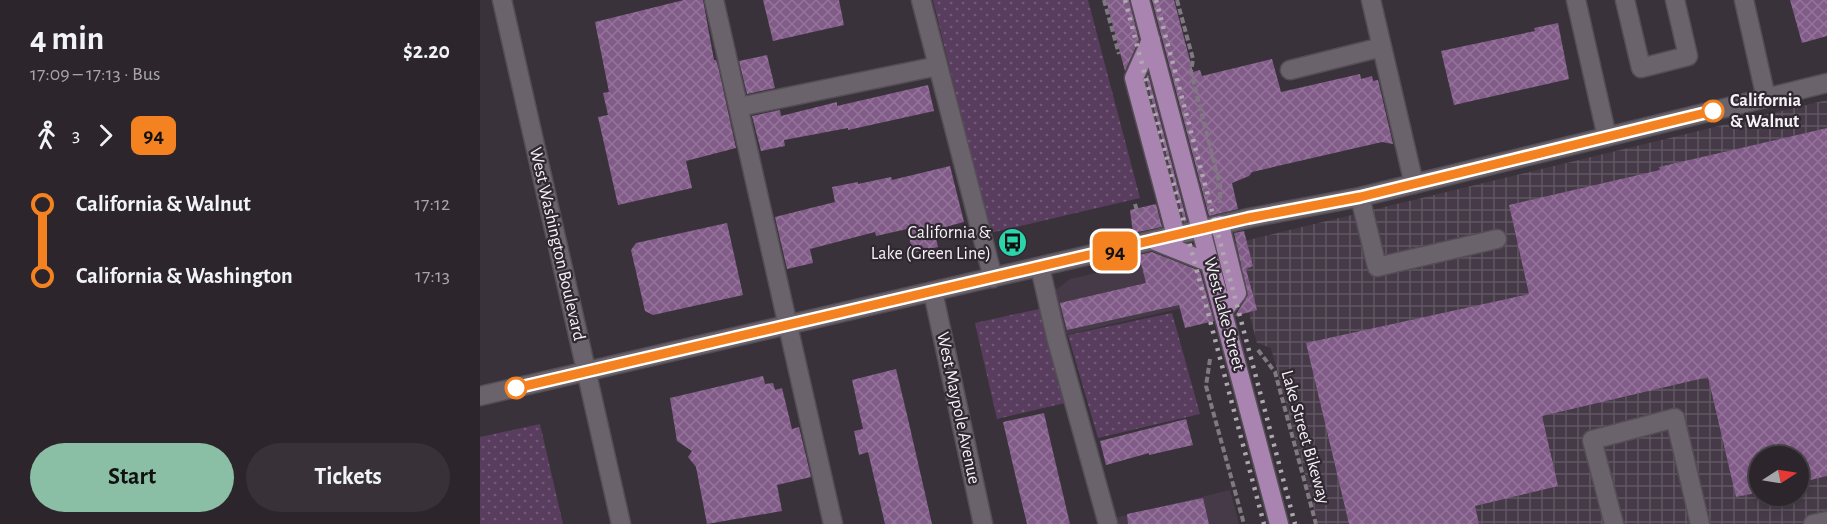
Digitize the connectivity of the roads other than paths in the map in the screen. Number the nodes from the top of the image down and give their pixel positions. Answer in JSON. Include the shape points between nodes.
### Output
{"nodes":[{"id":1,"x":502,"y":0,"type":"edge"},
{"id":2,"x":714,"y":0,"type":"edge"},
{"id":3,"x":921,"y":0,"type":"edge"},
{"id":4,"x":1140,"y":0,"type":"edge"},
{"id":5,"x":1371,"y":0,"type":"edge"},
{"id":6,"x":1576,"y":0,"type":"edge"},
{"id":7,"x":1625,"y":0,"type":"edge"},
{"id":8,"x":1675,"y":0,"type":"edge"},
{"id":9,"x":1744,"y":0,"type":"edge"},
{"id":10,"x":1151,"y":40,"type":"junction"},
{"id":11,"x":1382,"y":46,"type":"junction"},
{"id":12,"x":938,"y":66,"type":"junction"},
{"id":13,"x":1290,"y":70,"type":"dead end"},
{"id":14,"x":1827,"y":83,"type":"edge"},
{"id":15,"x":1766,"y":98,"type":"junction"},
{"id":16,"x":739,"y":107,"type":"junction"},
{"id":17,"x":1607,"y":136,"type":"junction"},
{"id":18,"x":1414,"y":184,"type":"junction"},
{"id":19,"x":1360,"y":197,"type":"junction"},
{"id":20,"x":1220,"y":225,"type":"junction"},
{"id":21,"x":1201,"y":230,"type":"junction"},
{"id":22,"x":1176,"y":236,"type":"junction"},
{"id":23,"x":1497,"y":239,"type":"dead end"},
{"id":24,"x":1155,"y":242,"type":"junction"},
{"id":25,"x":1210,"y":263,"type":"junction"},
{"id":26,"x":1040,"y":267,"type":"junction"},
{"id":27,"x":993,"y":278,"type":"junction"},
{"id":28,"x":933,"y":292,"type":"junction"},
{"id":29,"x":1223,"y":311,"type":"junction"},
{"id":30,"x":788,"y":326,"type":"junction"},
{"id":31,"x":586,"y":371,"type":"junction"},
{"id":32,"x":480,"y":396,"type":"edge"},
{"id":33,"x":1827,"y":521,"type":"edge"},
{"id":34,"x":621,"y":524,"type":"edge"},
{"id":35,"x":833,"y":524,"type":"edge"},
{"id":36,"x":983,"y":524,"type":"edge"},
{"id":37,"x":1108,"y":524,"type":"edge"},
{"id":38,"x":1279,"y":524,"type":"edge"},
{"id":39,"x":1614,"y":524,"type":"edge"},
{"id":40,"x":1700,"y":524,"type":"edge"},
{"id":41,"x":1813,"y":524,"type":"edge"}],
"edges":[{"from":1,"to":31,"type":"street","name":"West Washington Boulevard"},
{"from":2,"to":16,"type":"street"},
{"from":3,"to":12,"type":"street"},
{"from":4,"to":10,"type":"main road","name":"West Lake Street"},
{"from":5,"to":11,"type":"street"},
{"from":6,"to":17,"type":"street"},
{"from":7,"to":8,"type":"street","via":[[1641,68],[1688,56]]},
{"from":9,"to":15,"type":"street"},
{"from":10,"to":21,"type":"main road","name":"West Lake Street"},
{"from":10,"to":22,"type":"main road","via":[[1134,78]]},
{"from":11,"to":13,"type":"street"},
{"from":11,"to":18,"type":"street"},
{"from":12,"to":16,"type":"street"},
{"from":12,"to":27,"type":"street"},
{"from":14,"to":15,"type":"street"},
{"from":15,"to":17,"type":"street"},
{"from":16,"to":30,"type":"street"},
{"from":17,"to":18,"type":"street"},
{"from":18,"to":19,"type":"street"},
{"from":19,"to":20,"type":"street"},
{"from":19,"to":23,"type":"street","via":[[1377,267]]},
{"from":20,"to":21,"type":"street"},
{"from":20,"to":29,"type":"main road","via":[[1237,293]]},
{"from":21,"to":22,"type":"street"},
{"from":21,"to":25,"type":"main road","name":"West Lake Street"},
{"from":22,"to":24,"type":"street"},
{"from":24,"to":25,"type":"main road"},
{"from":24,"to":26,"type":"street"},
{"from":25,"to":29,"type":"main road","name":"West Lake Street"},
{"from":26,"to":27,"type":"street"},
{"from":26,"to":37,"type":"street"},
{"from":27,"to":28,"type":"street"},
{"from":28,"to":30,"type":"street"},
{"from":28,"to":36,"type":"street","name":"West Maypole Avenue"},
{"from":29,"to":38,"type":"main road","name":"West Lake Street"},
{"from":30,"to":31,"type":"street"},
{"from":30,"to":35,"type":"street"},
{"from":31,"to":32,"type":"street"},
{"from":31,"to":34,"type":"street","name":"West Washington Boulevard"},
{"from":33,"to":41,"type":"street"},
{"from":39,"to":40,"type":"street","via":[[1592,440],[1675,418]]}]}
